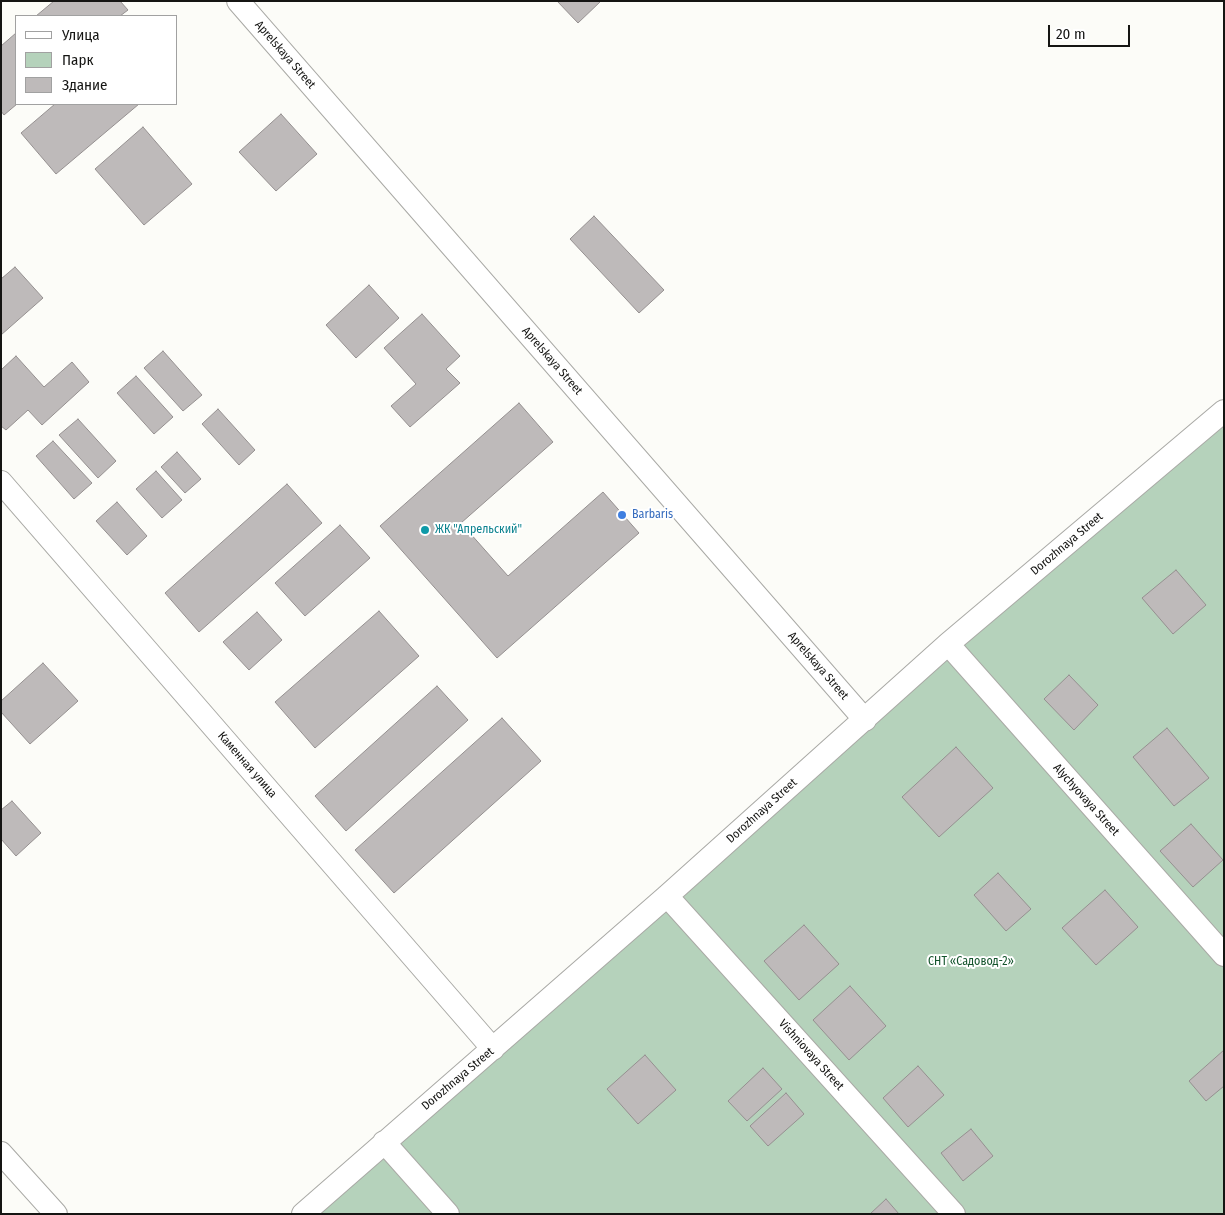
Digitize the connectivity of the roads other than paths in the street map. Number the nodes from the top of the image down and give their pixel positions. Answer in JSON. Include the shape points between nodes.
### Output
{"nodes":[{"id":1,"x":238,"y":1,"type":"edge"},
{"id":2,"x":1224,"y":411,"type":"edge"},
{"id":3,"x":1,"y":482,"type":"edge"},
{"id":4,"x":948,"y":644,"type":"junction"},
{"id":5,"x":866,"y":720,"type":"junction"},
{"id":6,"x":667,"y":896,"type":"junction"},
{"id":7,"x":1224,"y":955,"type":"edge"},
{"id":8,"x":493,"y":1049,"type":"junction"},
{"id":9,"x":384,"y":1142,"type":"junction"},
{"id":10,"x":1,"y":1153,"type":"edge"},
{"id":11,"x":56,"y":1214,"type":"edge"},
{"id":12,"x":302,"y":1214,"type":"edge"},
{"id":13,"x":448,"y":1214,"type":"edge"},
{"id":14,"x":954,"y":1214,"type":"edge"}],
"edges":[{"from":1,"to":5,"type":"street","name":"Aprelskaya Street"},
{"from":2,"to":4,"type":"street","name":"Dorozhnaya Street"},
{"from":3,"to":8,"type":"street","name":"Каменная улица"},
{"from":4,"to":5,"type":"street","name":"Dorozhnaya Street"},
{"from":4,"to":7,"type":"street","name":"Alychyovaya Street"},
{"from":5,"to":6,"type":"street","name":"Dorozhnaya Street"},
{"from":6,"to":8,"type":"street","name":"Dorozhnaya Street"},
{"from":6,"to":14,"type":"street","name":"Vishniovaya Street"},
{"from":8,"to":9,"type":"street","name":"Dorozhnaya Street"},
{"from":9,"to":12,"type":"street","name":"Dorozhnaya Street"},
{"from":9,"to":13,"type":"street"},
{"from":10,"to":11,"type":"street"}]}
